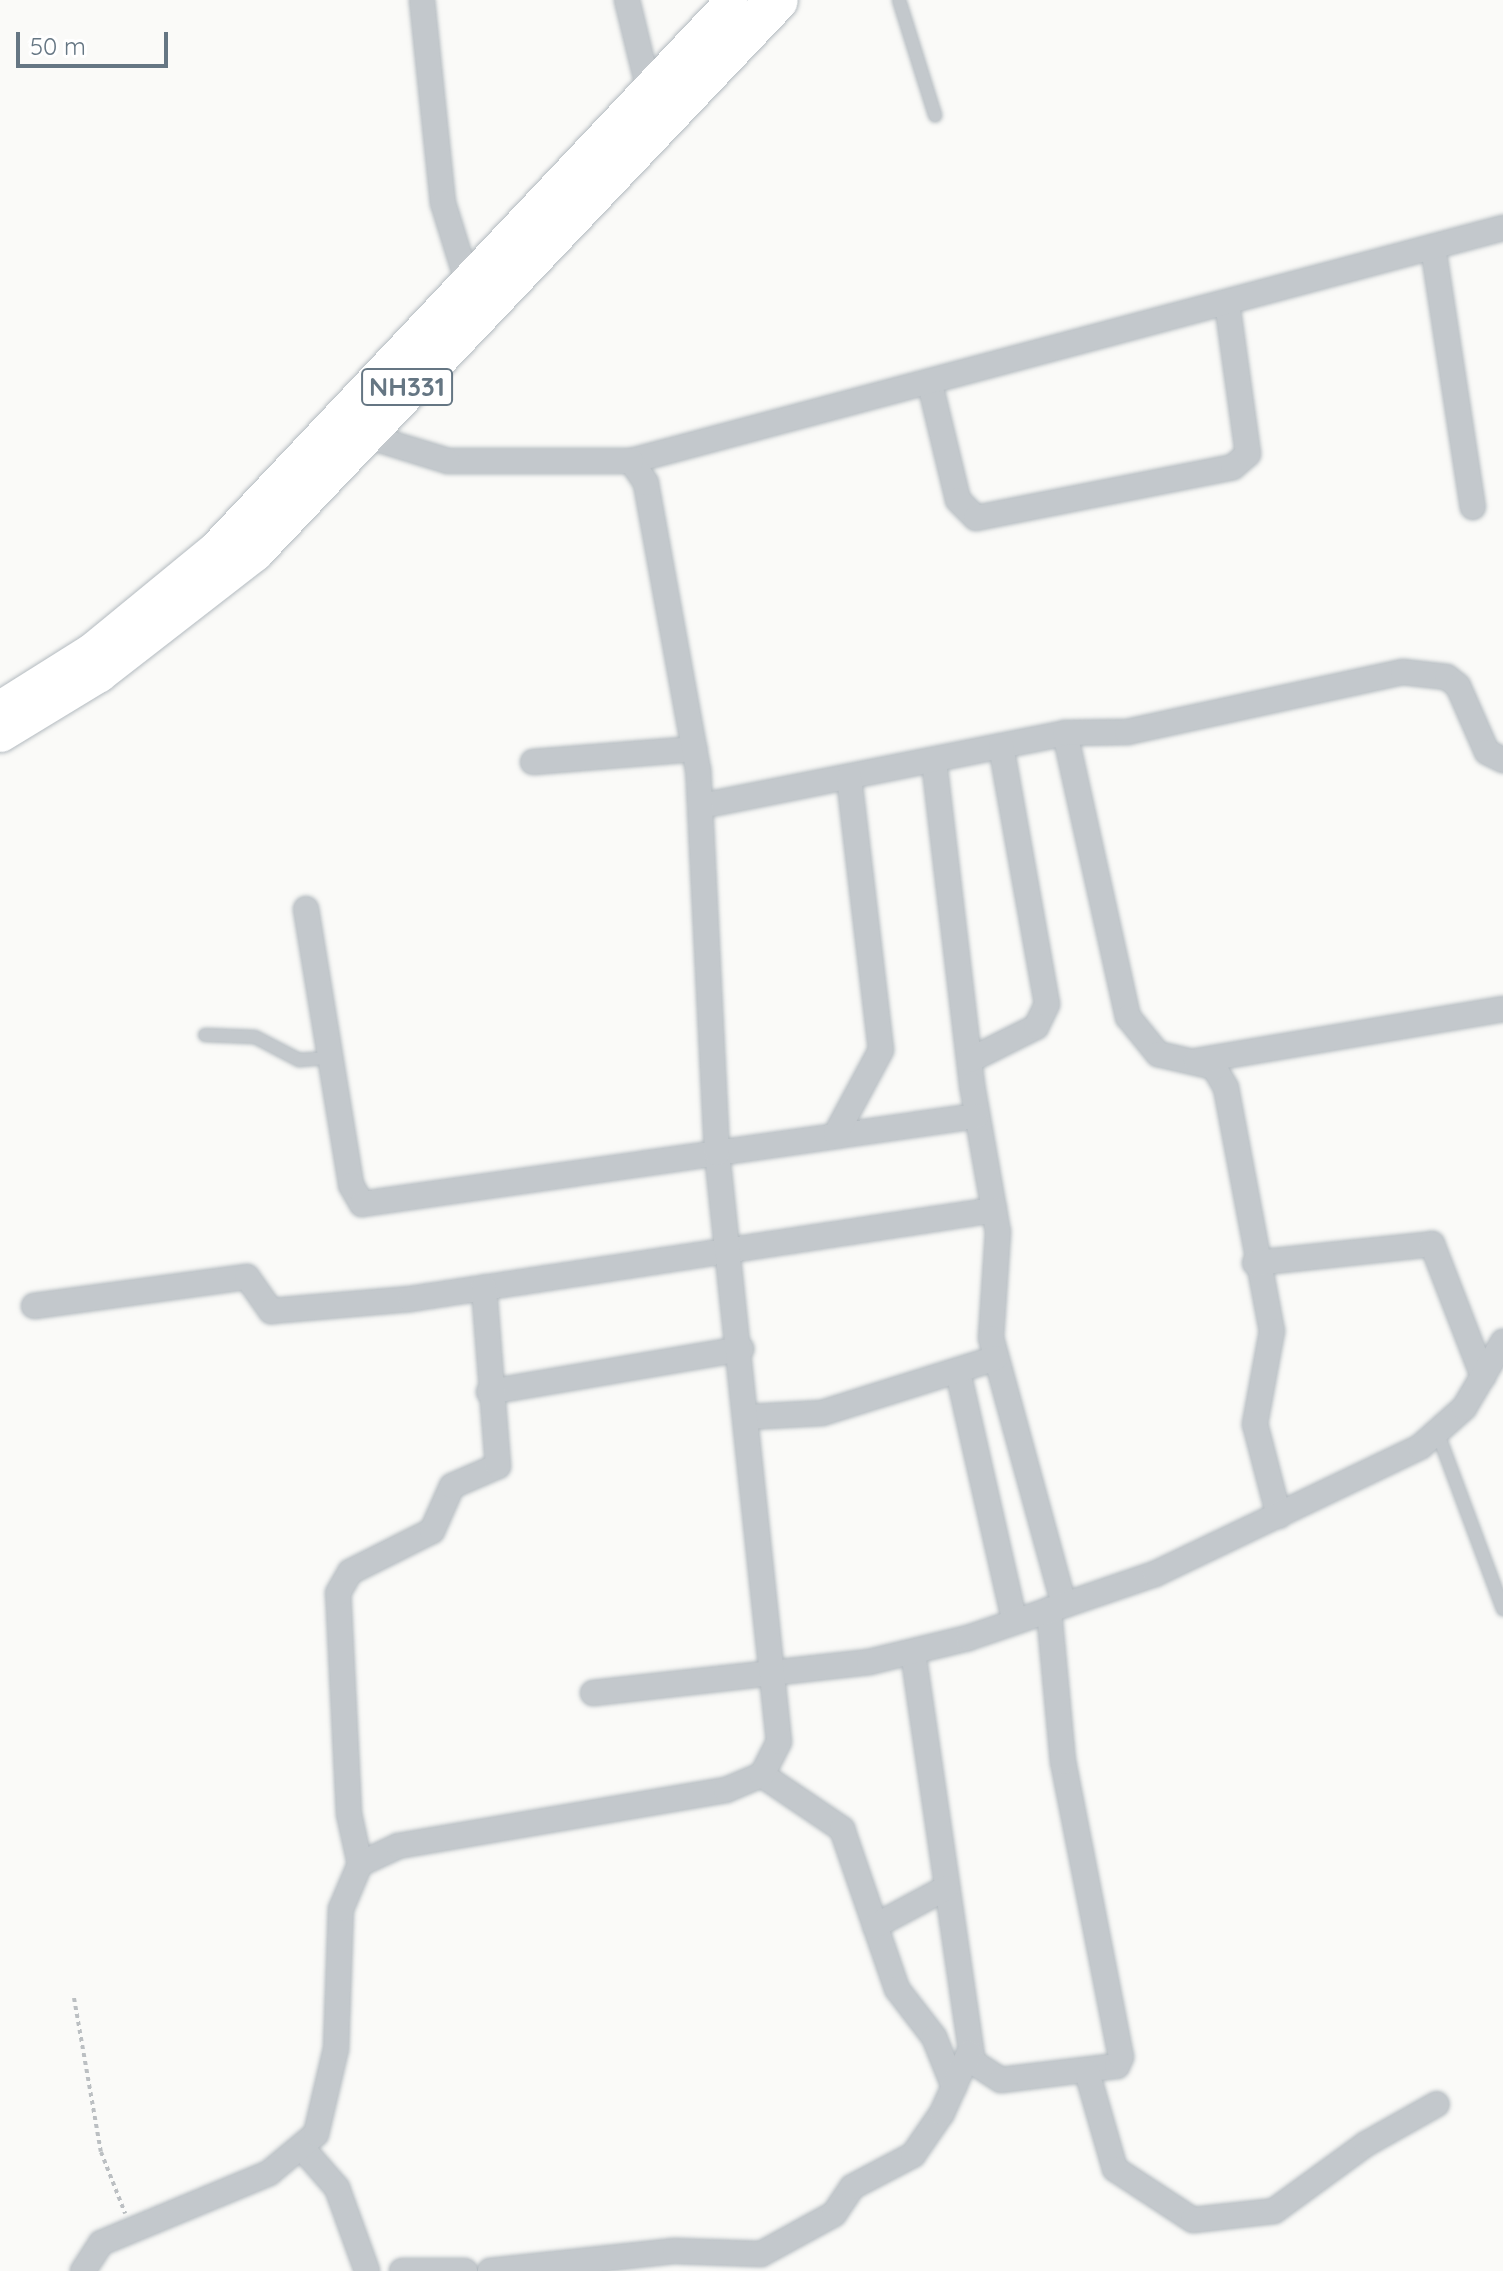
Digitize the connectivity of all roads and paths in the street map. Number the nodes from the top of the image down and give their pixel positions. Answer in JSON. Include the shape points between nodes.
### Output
{"nodes":[{"id":1,"x":422,"y":0,"type":"edge"},
{"id":2,"x":627,"y":0,"type":"edge"},
{"id":3,"x":732,"y":0,"type":"edge"},
{"id":4,"x":777,"y":0,"type":"edge"},
{"id":5,"x":787,"y":0,"type":"edge"},
{"id":6,"x":899,"y":0,"type":"edge"},
{"id":7,"x":648,"y":86,"type":"junction"},
{"id":8,"x":935,"y":115,"type":"dead end"},
{"id":9,"x":1503,"y":228,"type":"edge"},
{"id":10,"x":1433,"y":247,"type":"junction"},
{"id":11,"x":467,"y":280,"type":"junction"},
{"id":12,"x":1227,"y":303,"type":"junction"},
{"id":13,"x":930,"y":384,"type":"junction"},
{"id":14,"x":370,"y":437,"type":"junction"},
{"id":15,"x":631,"y":461,"type":"junction"},
{"id":16,"x":1473,"y":507,"type":"dead end"},
{"id":17,"x":0,"y":707,"type":"edge"},
{"id":18,"x":0,"y":731,"type":"edge"},
{"id":19,"x":1065,"y":733,"type":"junction"},
{"id":20,"x":0,"y":745,"type":"edge"},
{"id":21,"x":1001,"y":746,"type":"junction"},
{"id":22,"x":694,"y":749,"type":"junction"},
{"id":23,"x":1503,"y":760,"type":"edge"},
{"id":24,"x":934,"y":761,"type":"junction"},
{"id":25,"x":533,"y":762,"type":"dead end"},
{"id":26,"x":849,"y":777,"type":"junction"},
{"id":27,"x":701,"y":806,"type":"junction"},
{"id":28,"x":306,"y":909,"type":"dead end"},
{"id":29,"x":1503,"y":1009,"type":"edge"},
{"id":30,"x":205,"y":1035,"type":"dead end"},
{"id":31,"x":330,"y":1058,"type":"junction"},
{"id":32,"x":970,"y":1060,"type":"junction"},
{"id":33,"x":1196,"y":1061,"type":"junction"},
{"id":34,"x":976,"y":1116,"type":"junction"},
{"id":35,"x":836,"y":1134,"type":"junction"},
{"id":36,"x":717,"y":1153,"type":"junction"},
{"id":37,"x":994,"y":1210,"type":"junction"},
{"id":38,"x":729,"y":1251,"type":"junction"},
{"id":39,"x":1255,"y":1263,"type":"junction"},
{"id":40,"x":484,"y":1288,"type":"junction"},
{"id":41,"x":34,"y":1306,"type":"dead end"},
{"id":42,"x":1503,"y":1342,"type":"edge"},
{"id":43,"x":741,"y":1349,"type":"junction"},
{"id":44,"x":996,"y":1358,"type":"junction"},
{"id":45,"x":958,"y":1372,"type":"junction"},
{"id":46,"x":1483,"y":1376,"type":"junction"},
{"id":47,"x":489,"y":1392,"type":"junction"},
{"id":48,"x":748,"y":1417,"type":"junction"},
{"id":49,"x":1438,"y":1434,"type":"junction"},
{"id":50,"x":1279,"y":1516,"type":"junction"},
{"id":51,"x":1057,"y":1608,"type":"junction"},
{"id":52,"x":1503,"y":1609,"type":"edge"},
{"id":53,"x":1015,"y":1622,"type":"junction"},
{"id":54,"x":913,"y":1652,"type":"junction"},
{"id":55,"x":773,"y":1675,"type":"junction"},
{"id":56,"x":593,"y":1693,"type":"dead end"},
{"id":57,"x":762,"y":1775,"type":"junction"},
{"id":58,"x":360,"y":1864,"type":"junction"},
{"id":59,"x":946,"y":1888,"type":"junction"},
{"id":60,"x":875,"y":1926,"type":"junction"},
{"id":61,"x":74,"y":1998,"type":"dead end"},
{"id":62,"x":969,"y":2053,"type":"junction"},
{"id":63,"x":1087,"y":2072,"type":"junction"},
{"id":64,"x":954,"y":2087,"type":"junction"},
{"id":65,"x":1437,"y":2104,"type":"dead end"},
{"id":66,"x":303,"y":2149,"type":"junction"},
{"id":67,"x":133,"y":2229,"type":"junction"},
{"id":68,"x":83,"y":2271,"type":"edge"},
{"id":69,"x":367,"y":2271,"type":"edge"},
{"id":70,"x":402,"y":2271,"type":"edge"},
{"id":71,"x":465,"y":2271,"type":"edge"},
{"id":72,"x":490,"y":2271,"type":"edge"}],
"edges":[{"from":1,"to":11,"type":"street","via":[[443,203]]},
{"from":2,"to":7,"type":"street"},
{"from":3,"to":7,"type":"street"},
{"from":4,"to":18,"type":"highway","number":"NH331","via":[[253,551],[97,672]]},
{"from":5,"to":14,"type":"street"},
{"from":6,"to":8,"type":"lane"},
{"from":7,"to":11,"type":"street"},
{"from":9,"to":10,"type":"street"},
{"from":10,"to":12,"type":"street"},
{"from":10,"to":16,"type":"street"},
{"from":11,"to":17,"type":"street","via":[[215,548],[91,650]]},
{"from":12,"to":13,"type":"street"},
{"from":12,"to":13,"type":"street","via":[[1248,454],[1233,467],[976,518],[958,500]]},
{"from":13,"to":15,"type":"street"},
{"from":14,"to":15,"type":"street","via":[[448,461]]},
{"from":14,"to":20,"type":"street","via":[[260,558],[195,614],[104,682]]},
{"from":15,"to":22,"type":"street","via":[[651,504]]},
{"from":19,"to":21,"type":"street"},
{"from":19,"to":23,"type":"street","via":[[1127,732],[1311,687],[1430,673],[1458,686],[1487,752]]},
{"from":19,"to":33,"type":"street","via":[[1124,1008],[1158,1054]]},
{"from":21,"to":24,"type":"street"},
{"from":21,"to":32,"type":"street","via":[[1047,1004],[1036,1027]]},
{"from":22,"to":25,"type":"street"},
{"from":22,"to":27,"type":"street"},
{"from":24,"to":26,"type":"street"},
{"from":24,"to":32,"type":"street"},
{"from":26,"to":27,"type":"street"},
{"from":26,"to":35,"type":"street","via":[[881,1050]]},
{"from":27,"to":36,"type":"street"},
{"from":28,"to":31,"type":"street"},
{"from":29,"to":33,"type":"street"},
{"from":30,"to":31,"type":"lane","via":[[246,1035],[299,1060]]},
{"from":31,"to":36,"type":"street","via":[[351,1185],[362,1204]]},
{"from":32,"to":34,"type":"street"},
{"from":33,"to":39,"type":"street","via":[[1223,1076]]},
{"from":34,"to":35,"type":"street"},
{"from":34,"to":37,"type":"street"},
{"from":35,"to":36,"type":"street"},
{"from":36,"to":38,"type":"street"},
{"from":37,"to":38,"type":"street"},
{"from":37,"to":44,"type":"street","via":[[988,1318]]},
{"from":38,"to":40,"type":"street"},
{"from":38,"to":43,"type":"street"},
{"from":39,"to":46,"type":"street","via":[[1432,1244]]},
{"from":39,"to":50,"type":"street","via":[[1274,1346],[1255,1424]]},
{"from":40,"to":41,"type":"street","via":[[271,1311],[247,1277]]},
{"from":40,"to":47,"type":"street"},
{"from":42,"to":46,"type":"street"},
{"from":43,"to":47,"type":"street"},
{"from":43,"to":48,"type":"street"},
{"from":44,"to":45,"type":"street"},
{"from":44,"to":51,"type":"street"},
{"from":45,"to":48,"type":"street","via":[[822,1413]]},
{"from":45,"to":53,"type":"street"},
{"from":46,"to":49,"type":"street"},
{"from":47,"to":58,"type":"street","via":[[498,1466],[452,1486],[429,1534],[358,1567],[341,1584],[349,1814]]},
{"from":48,"to":55,"type":"street"},
{"from":49,"to":50,"type":"street"},
{"from":49,"to":52,"type":"lane"},
{"from":50,"to":51,"type":"street","via":[[1155,1574]]},
{"from":51,"to":53,"type":"street"},
{"from":51,"to":63,"type":"street","via":[[1063,1762],[1122,2060]]},
{"from":53,"to":54,"type":"street"},
{"from":54,"to":55,"type":"street"},
{"from":54,"to":59,"type":"street"},
{"from":55,"to":56,"type":"street"},
{"from":55,"to":57,"type":"street","via":[[779,1742]]},
{"from":57,"to":58,"type":"street","via":[[726,1790],[398,1846]]},
{"from":57,"to":60,"type":"street","via":[[842,1829]]},
{"from":58,"to":66,"type":"street","via":[[341,1909],[332,2089]]},
{"from":59,"to":60,"type":"street"},
{"from":59,"to":62,"type":"street"},
{"from":60,"to":64,"type":"street","via":[[901,1999],[934,2037]]},
{"from":61,"to":67,"type":"path","via":[[101,2152]]},
{"from":62,"to":63,"type":"street","via":[[982,2074],[1001,2080]]},
{"from":62,"to":64,"type":"street"},
{"from":63,"to":65,"type":"street","via":[[1115,2169],[1193,2220],[1274,2211],[1366,2144]]},
{"from":64,"to":72,"type":"street","via":[[913,2155],[852,2187],[834,2214],[761,2254],[675,2251]]},
{"from":66,"to":67,"type":"street","via":[[226,2194]]},
{"from":66,"to":69,"type":"street","via":[[337,2188]]},
{"from":67,"to":68,"type":"street","via":[[101,2243]]},
{"from":70,"to":71,"type":"street"}]}
